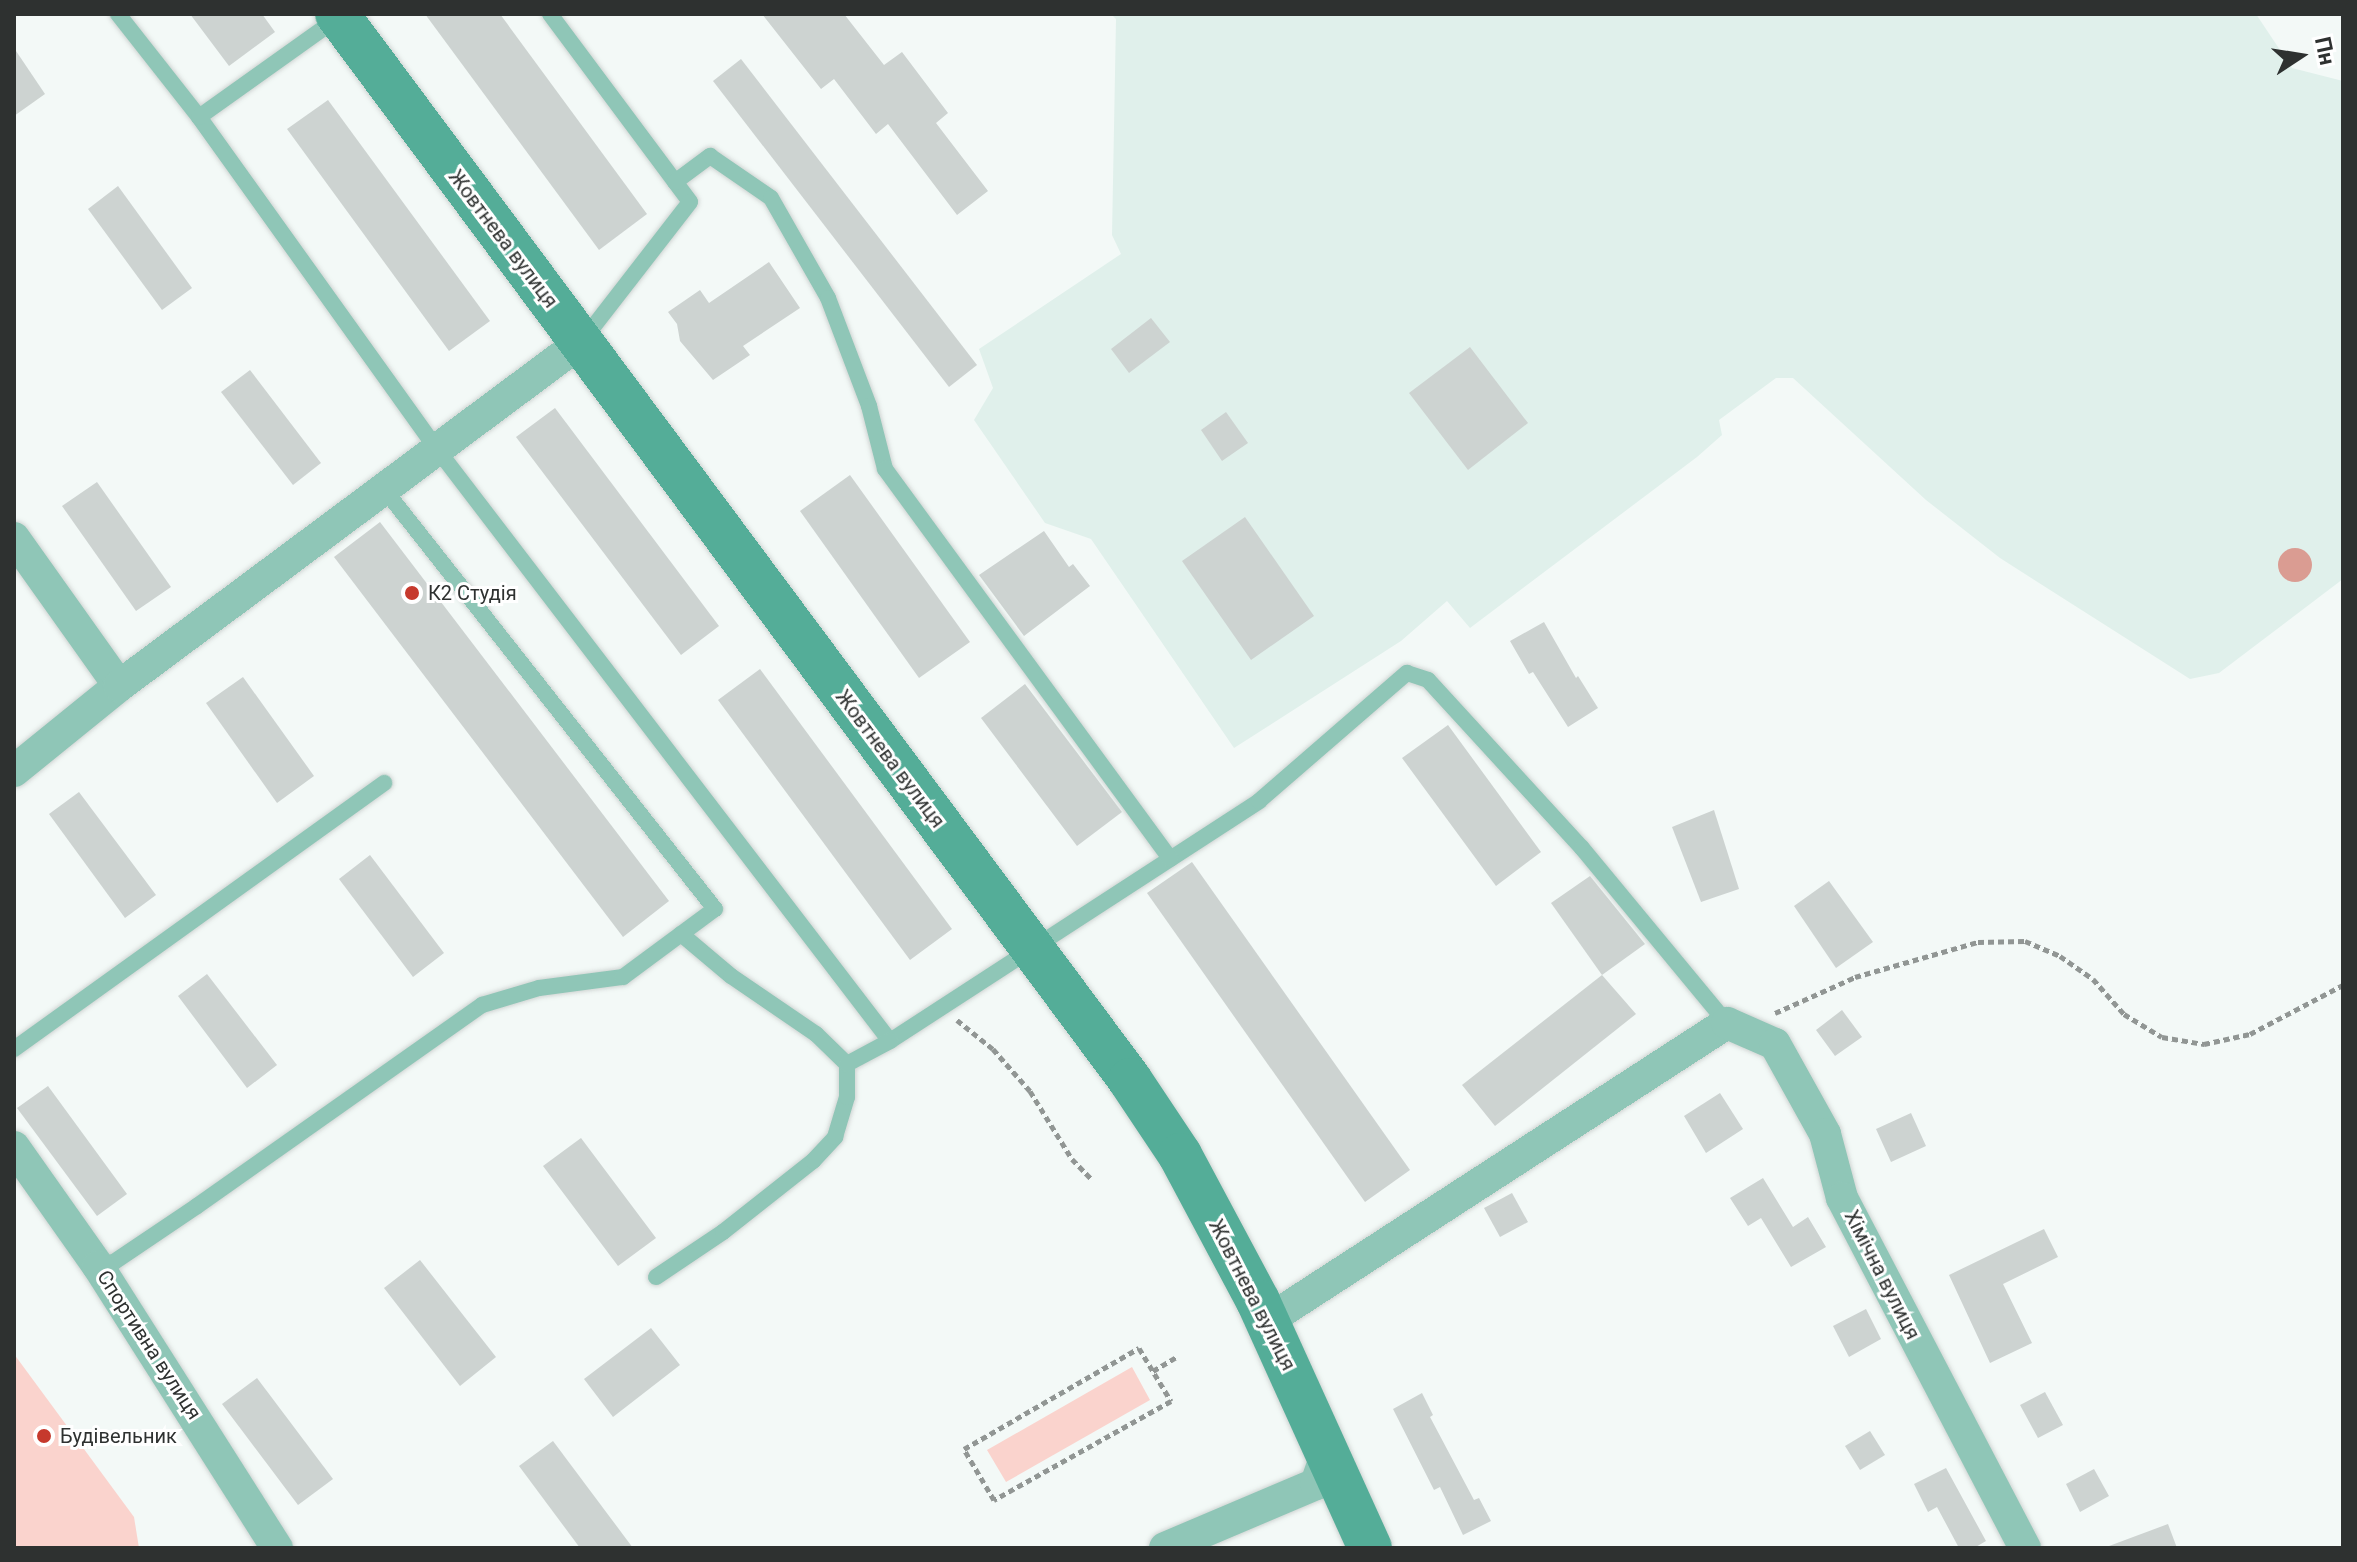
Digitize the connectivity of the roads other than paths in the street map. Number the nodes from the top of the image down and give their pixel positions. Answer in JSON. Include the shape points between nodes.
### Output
{"nodes":[{"id":1,"x":118,"y":14,"type":"edge"},
{"id":2,"x":550,"y":14,"type":"edge"},
{"id":3,"x":338,"y":16,"type":"edge"},
{"id":4,"x":199,"y":117,"type":"junction"},
{"id":5,"x":675,"y":182,"type":"junction"},
{"id":6,"x":580,"y":343,"type":"junction"},
{"id":7,"x":437,"y":449,"type":"junction"},
{"id":8,"x":384,"y":489,"type":"junction"},
{"id":9,"x":14,"y":538,"type":"edge"},
{"id":10,"x":119,"y":686,"type":"junction"},
{"id":11,"x":14,"y":771,"type":"edge"},
{"id":12,"x":384,"y":783,"type":"dead end"},
{"id":13,"x":1170,"y":859,"type":"junction"},
{"id":14,"x":681,"y":934,"type":"junction"},
{"id":15,"x":1032,"y":948,"type":"junction"},
{"id":16,"x":1734,"y":1026,"type":"junction"},
{"id":17,"x":890,"y":1041,"type":"junction"},
{"id":18,"x":14,"y":1049,"type":"edge"},
{"id":19,"x":847,"y":1064,"type":"junction"},
{"id":20,"x":14,"y":1147,"type":"edge"},
{"id":21,"x":98,"y":1266,"type":"junction"},
{"id":22,"x":656,"y":1277,"type":"dead end"},
{"id":23,"x":1267,"y":1321,"type":"junction"},
{"id":24,"x":1327,"y":1452,"type":"junction"},
{"id":25,"x":277,"y":1548,"type":"edge"},
{"id":26,"x":1165,"y":1548,"type":"edge"},
{"id":27,"x":1370,"y":1548,"type":"edge"},
{"id":28,"x":2025,"y":1548,"type":"edge"}],
"edges":[{"from":1,"to":4,"type":"lane"},
{"from":2,"to":5,"type":"lane"},
{"from":3,"to":4,"type":"lane"},
{"from":3,"to":6,"type":"main road","name":"Жовтнева вулиця"},
{"from":4,"to":7,"type":"lane"},
{"from":5,"to":6,"type":"lane","via":[[690,202]]},
{"from":5,"to":13,"type":"lane","via":[[710,156],[771,198],[828,298],[869,406],[885,469]]},
{"from":6,"to":7,"type":"street"},
{"from":6,"to":15,"type":"main road","name":"Жовтнева вулиця"},
{"from":7,"to":8,"type":"street"},
{"from":7,"to":17,"type":"lane"},
{"from":8,"to":10,"type":"street"},
{"from":8,"to":14,"type":"lane","via":[[715,909]]},
{"from":9,"to":10,"type":"street"},
{"from":10,"to":11,"type":"street"},
{"from":12,"to":18,"type":"lane"},
{"from":13,"to":15,"type":"lane"},
{"from":13,"to":16,"type":"lane","via":[[1259,801],[1407,673],[1428,680]]},
{"from":14,"to":19,"type":"lane","via":[[816,1034]]},
{"from":14,"to":21,"type":"lane","via":[[623,977],[539,988],[482,1005],[197,1206],[114,1262]]},
{"from":15,"to":17,"type":"lane"},
{"from":15,"to":23,"type":"main road","name":"Жовтнева вулиця","via":[[1180,1155]]},
{"from":16,"to":23,"type":"street"},
{"from":16,"to":28,"type":"street","name":"Хімічна вулиця","via":[[1775,1044],[1825,1134],[1842,1198]]},
{"from":17,"to":19,"type":"lane"},
{"from":19,"to":22,"type":"lane","via":[[847,1097],[835,1137],[778,1189]]},
{"from":20,"to":21,"type":"street","name":"Спортивна вулиця"},
{"from":21,"to":25,"type":"street","name":"Спортивна вулиця"},
{"from":23,"to":24,"type":"main road","name":"Жовтнева вулиця"},
{"from":24,"to":26,"type":"street","via":[[1316,1484]]},
{"from":24,"to":27,"type":"main road","name":"Жовтнева вулиця"}]}
